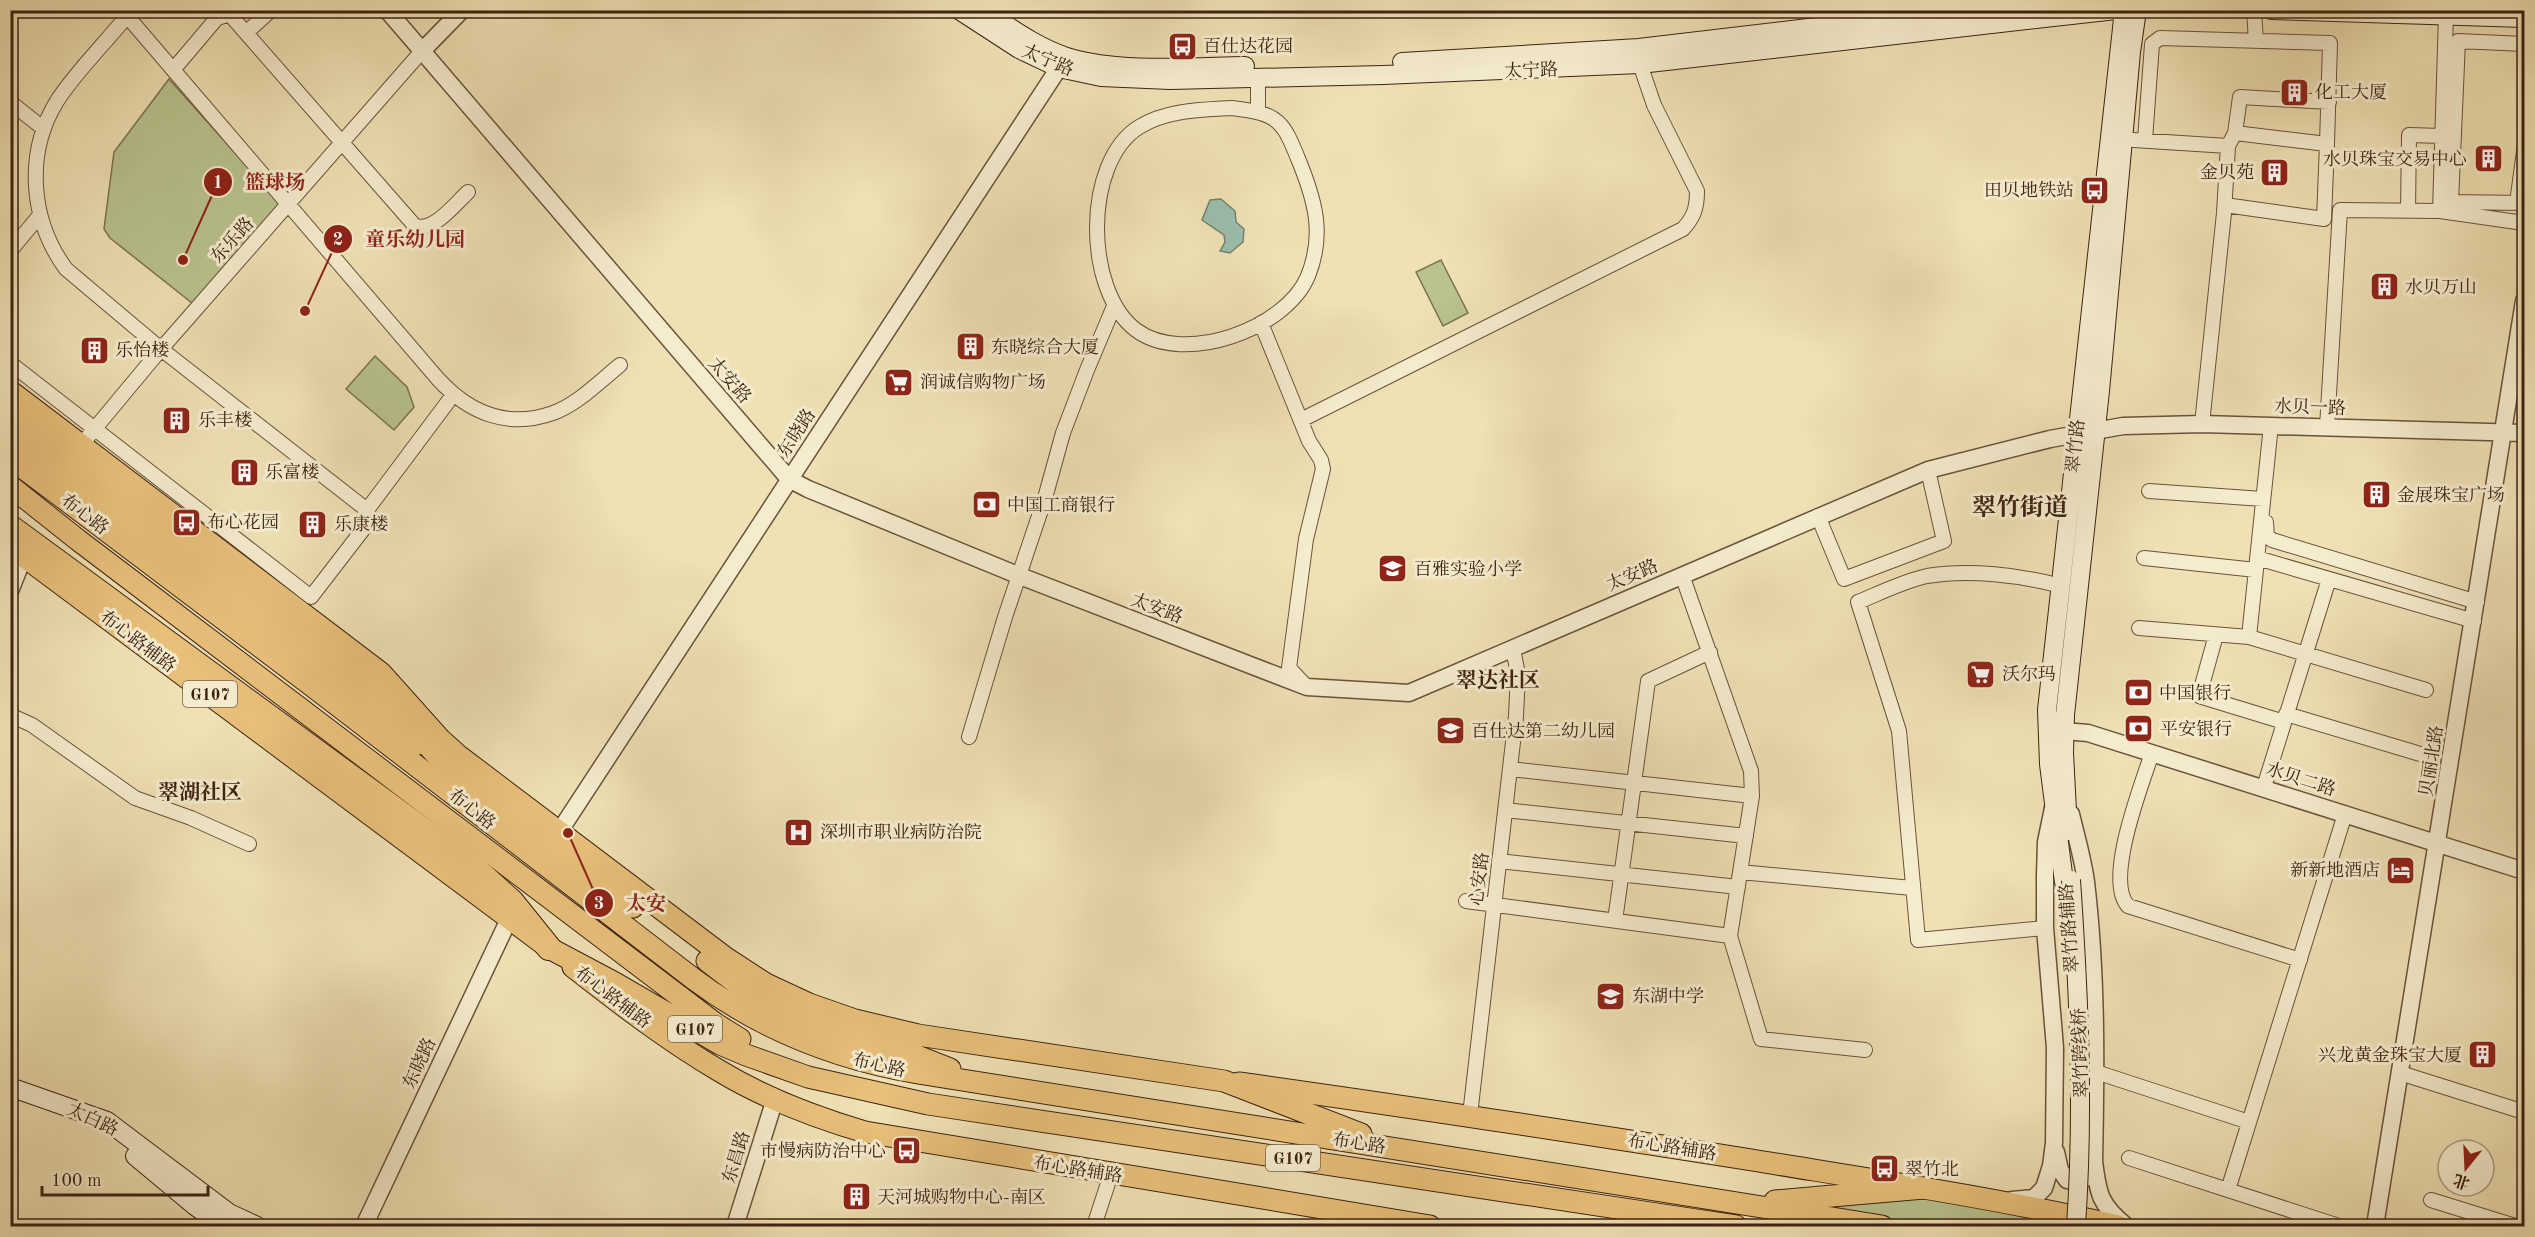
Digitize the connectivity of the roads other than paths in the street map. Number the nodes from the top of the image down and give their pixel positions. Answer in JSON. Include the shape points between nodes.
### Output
{"nodes":[{"id":1,"x":271,"y":10,"type":"edge"},
{"id":2,"x":387,"y":10,"type":"edge"},
{"id":3,"x":462,"y":10,"type":"edge"},
{"id":4,"x":959,"y":10,"type":"edge"},
{"id":5,"x":983,"y":10,"type":"edge"},
{"id":6,"x":1961,"y":10,"type":"edge"},
{"id":7,"x":2116,"y":10,"type":"edge"},
{"id":8,"x":2124,"y":10,"type":"edge"},
{"id":9,"x":2138,"y":10,"type":"edge"},
{"id":10,"x":2254,"y":10,"type":"edge"},
{"id":11,"x":2271,"y":10,"type":"edge"},
{"id":12,"x":127,"y":13,"type":"edge"},
{"id":13,"x":2446,"y":15,"type":"junction"},
{"id":14,"x":2524,"y":18,"type":"edge"},
{"id":15,"x":247,"y":32,"type":"junction"},
{"id":16,"x":2256,"y":41,"type":"junction"},
{"id":17,"x":2524,"y":44,"type":"edge"},
{"id":18,"x":422,"y":51,"type":"junction"},
{"id":19,"x":1063,"y":62,"type":"junction"},
{"id":20,"x":1640,"y":64,"type":"junction"},
{"id":21,"x":173,"y":70,"type":"junction"},
{"id":22,"x":1258,"y":78,"type":"junction"},
{"id":23,"x":10,"y":102,"type":"edge"},
{"id":24,"x":2329,"y":102,"type":"junction"},
{"id":25,"x":1258,"y":111,"type":"junction"},
{"id":26,"x":44,"y":129,"type":"junction"},
{"id":27,"x":2442,"y":136,"type":"junction"},
{"id":28,"x":2124,"y":139,"type":"junction"},
{"id":29,"x":2232,"y":139,"type":"junction"},
{"id":30,"x":2145,"y":140,"type":"junction"},
{"id":31,"x":343,"y":143,"type":"junction"},
{"id":32,"x":2327,"y":144,"type":"junction"},
{"id":33,"x":2524,"y":151,"type":"edge"},
{"id":34,"x":468,"y":192,"type":"dead end"},
{"id":35,"x":2521,"y":203,"type":"edge"},
{"id":36,"x":289,"y":205,"type":"junction"},
{"id":37,"x":2225,"y":205,"type":"junction"},
{"id":38,"x":2408,"y":211,"type":"junction"},
{"id":39,"x":2440,"y":211,"type":"junction"},
{"id":40,"x":40,"y":215,"type":"junction"},
{"id":41,"x":2524,"y":224,"type":"edge"},
{"id":42,"x":10,"y":252,"type":"edge"},
{"id":43,"x":2524,"y":301,"type":"edge"},
{"id":44,"x":1114,"y":306,"type":"junction"},
{"id":45,"x":1261,"y":323,"type":"junction"},
{"id":46,"x":161,"y":349,"type":"junction"},
{"id":47,"x":10,"y":363,"type":"edge"},
{"id":48,"x":620,"y":365,"type":"dead end"},
{"id":49,"x":10,"y":391,"type":"edge"},
{"id":50,"x":453,"y":395,"type":"junction"},
{"id":51,"x":10,"y":412,"type":"edge"},
{"id":52,"x":1301,"y":420,"type":"junction"},
{"id":53,"x":2202,"y":423,"type":"junction"},
{"id":54,"x":2275,"y":425,"type":"junction"},
{"id":55,"x":2327,"y":427,"type":"junction"},
{"id":56,"x":2095,"y":430,"type":"junction"},
{"id":57,"x":2076,"y":433,"type":"junction"},
{"id":58,"x":2503,"y":433,"type":"junction"},
{"id":59,"x":2524,"y":433,"type":"edge"},
{"id":60,"x":88,"y":436,"type":"junction"},
{"id":61,"x":10,"y":438,"type":"edge"},
{"id":62,"x":10,"y":458,"type":"edge"},
{"id":63,"x":1928,"y":470,"type":"junction"},
{"id":64,"x":789,"y":479,"type":"junction"},
{"id":65,"x":10,"y":486,"type":"edge"},
{"id":66,"x":2149,"y":491,"type":"dead end"},
{"id":67,"x":10,"y":498,"type":"edge"},
{"id":68,"x":2263,"y":499,"type":"junction"},
{"id":69,"x":32,"y":508,"type":"junction"},
{"id":70,"x":367,"y":510,"type":"junction"},
{"id":71,"x":1818,"y":516,"type":"junction"},
{"id":72,"x":10,"y":527,"type":"edge"},
{"id":73,"x":17,"y":551,"type":"edge"},
{"id":74,"x":2144,"y":558,"type":"dead end"},
{"id":75,"x":2257,"y":564,"type":"junction"},
{"id":76,"x":1682,"y":575,"type":"junction"},
{"id":77,"x":1020,"y":576,"type":"junction"},
{"id":78,"x":2329,"y":579,"type":"junction"},
{"id":79,"x":2061,"y":586,"type":"junction"},
{"id":80,"x":10,"y":591,"type":"edge"},
{"id":81,"x":2477,"y":602,"type":"junction"},
{"id":82,"x":2474,"y":621,"type":"junction"},
{"id":83,"x":2139,"y":628,"type":"dead end"},
{"id":84,"x":2216,"y":635,"type":"junction"},
{"id":85,"x":2249,"y":637,"type":"junction"},
{"id":86,"x":1513,"y":648,"type":"junction"},
{"id":87,"x":1710,"y":652,"type":"junction"},
{"id":88,"x":2304,"y":653,"type":"junction"},
{"id":89,"x":1307,"y":687,"type":"junction"},
{"id":90,"x":2426,"y":690,"type":"dead end"},
{"id":91,"x":10,"y":715,"type":"edge"},
{"id":92,"x":2285,"y":718,"type":"junction"},
{"id":93,"x":2064,"y":731,"type":"junction"},
{"id":94,"x":969,"y":737,"type":"dead end"},
{"id":95,"x":2152,"y":753,"type":"junction"},
{"id":96,"x":2427,"y":756,"type":"dead end"},
{"id":97,"x":1510,"y":769,"type":"junction"},
{"id":98,"x":457,"y":775,"type":"junction"},
{"id":99,"x":1634,"y":783,"type":"junction"},
{"id":100,"x":2264,"y":787,"type":"junction"},
{"id":101,"x":1752,"y":796,"type":"junction"},
{"id":102,"x":2061,"y":800,"type":"junction"},
{"id":103,"x":1505,"y":810,"type":"junction"},
{"id":104,"x":2345,"y":814,"type":"junction"},
{"id":105,"x":1629,"y":823,"type":"junction"},
{"id":106,"x":559,"y":832,"type":"junction"},
{"id":107,"x":1746,"y":836,"type":"junction"},
{"id":108,"x":249,"y":844,"type":"dead end"},
{"id":109,"x":2437,"y":845,"type":"junction"},
{"id":110,"x":1499,"y":861,"type":"junction"},
{"id":111,"x":2524,"y":871,"type":"edge"},
{"id":112,"x":1740,"y":872,"type":"junction"},
{"id":113,"x":1622,"y":874,"type":"junction"},
{"id":114,"x":2067,"y":881,"type":"junction"},
{"id":115,"x":1738,"y":887,"type":"junction"},
{"id":116,"x":1912,"y":888,"type":"junction"},
{"id":117,"x":1466,"y":901,"type":"dead end"},
{"id":118,"x":1494,"y":905,"type":"junction"},
{"id":119,"x":510,"y":917,"type":"junction"},
{"id":120,"x":1616,"y":921,"type":"junction"},
{"id":121,"x":2046,"y":928,"type":"junction"},
{"id":122,"x":1730,"y":936,"type":"junction"},
{"id":123,"x":549,"y":948,"type":"junction"},
{"id":124,"x":2300,"y":960,"type":"junction"},
{"id":125,"x":1865,"y":1050,"type":"dead end"},
{"id":126,"x":2096,"y":1072,"type":"junction"},
{"id":127,"x":2400,"y":1073,"type":"junction"},
{"id":128,"x":1224,"y":1080,"type":"junction"},
{"id":129,"x":850,"y":1086,"type":"junction"},
{"id":130,"x":999,"y":1086,"type":"junction"},
{"id":131,"x":10,"y":1087,"type":"edge"},
{"id":132,"x":10,"y":1096,"type":"edge"},
{"id":133,"x":775,"y":1099,"type":"junction"},
{"id":134,"x":2524,"y":1112,"type":"edge"},
{"id":135,"x":1470,"y":1115,"type":"junction"},
{"id":136,"x":2249,"y":1122,"type":"junction"},
{"id":137,"x":2054,"y":1143,"type":"junction"},
{"id":138,"x":1401,"y":1149,"type":"junction"},
{"id":139,"x":2129,"y":1158,"type":"dead end"},
{"id":140,"x":2094,"y":1161,"type":"junction"},
{"id":141,"x":1111,"y":1174,"type":"junction"},
{"id":142,"x":1924,"y":1188,"type":"junction"},
{"id":143,"x":2228,"y":1190,"type":"junction"},
{"id":144,"x":2431,"y":1200,"type":"dead end"},
{"id":145,"x":2004,"y":1202,"type":"junction"},
{"id":146,"x":1743,"y":1204,"type":"junction"},
{"id":147,"x":223,"y":1227,"type":"edge"},
{"id":148,"x":257,"y":1227,"type":"edge"},
{"id":149,"x":364,"y":1227,"type":"edge"},
{"id":150,"x":735,"y":1227,"type":"edge"},
{"id":151,"x":1094,"y":1227,"type":"edge"},
{"id":152,"x":1430,"y":1227,"type":"edge"},
{"id":153,"x":1736,"y":1227,"type":"edge"},
{"id":154,"x":1882,"y":1227,"type":"edge"},
{"id":155,"x":2068,"y":1227,"type":"edge"},
{"id":156,"x":2076,"y":1227,"type":"edge"},
{"id":157,"x":2118,"y":1227,"type":"edge"},
{"id":158,"x":2126,"y":1227,"type":"edge"},
{"id":159,"x":2339,"y":1227,"type":"edge"},
{"id":160,"x":2375,"y":1227,"type":"edge"},
{"id":161,"x":2515,"y":1227,"type":"edge"}],
"edges":[{"from":1,"to":15,"type":"street"},
{"from":2,"to":18,"type":"street","name":"太安路"},
{"from":3,"to":18,"type":"street","name":"东乐路"},
{"from":4,"to":19,"type":"main road","name":"太宁路","via":[[1019,49]]},
{"from":5,"to":19,"type":"main road","name":"太宁路"},
{"from":6,"to":19,"type":"main road","name":"太宁路","via":[[1639,48],[1402,62],[1170,67]]},
{"from":7,"to":20,"type":"main road","name":"太宁路"},
{"from":8,"to":57,"type":"main road","name":"翠竹路"},
{"from":9,"to":28,"type":"main road","name":"翠竹路"},
{"from":10,"to":16,"type":"street"},
{"from":11,"to":13,"type":"main road"},
{"from":12,"to":21,"type":"street"},
{"from":12,"to":26,"type":"street","via":[[58,100]]},
{"from":13,"to":14,"type":"main road"},
{"from":13,"to":27,"type":"street"},
{"from":15,"to":21,"type":"street","via":[[232,16],[221,16]]},
{"from":15,"to":31,"type":"street"},
{"from":16,"to":24,"type":"street","via":[[2330,43]]},
{"from":16,"to":30,"type":"street","via":[[2160,38],[2152,44]]},
{"from":17,"to":35,"type":"street","via":[[2458,41],[2451,202]]},
{"from":18,"to":31,"type":"street","name":"东乐路"},
{"from":18,"to":64,"type":"street","name":"太安路"},
{"from":19,"to":22,"type":"main road","name":"太宁路","via":[[1101,77]]},
{"from":19,"to":64,"type":"street","name":"东晓路"},
{"from":20,"to":22,"type":"main road","name":"太宁路"},
{"from":20,"to":52,"type":"street","via":[[1654,105],[1696,191],[1693,218],[1683,229]]},
{"from":21,"to":36,"type":"street"},
{"from":22,"to":25,"type":"street"},
{"from":23,"to":26,"type":"street"},
{"from":24,"to":29,"type":"street","via":[[2240,97]]},
{"from":24,"to":32,"type":"street"},
{"from":25,"to":44,"type":"street","via":[[1232,108],[1159,117],[1137,128],[1120,146],[1098,203],[1096,230],[1100,267]]},
{"from":25,"to":45,"type":"street","via":[[1271,115],[1282,125],[1317,214],[1313,260],[1305,282],[1292,300]]},
{"from":26,"to":40,"type":"street","via":[[35,174]]},
{"from":27,"to":38,"type":"street","via":[[2409,135]]},
{"from":27,"to":39,"type":"street"},
{"from":28,"to":30,"type":"street"},
{"from":28,"to":56,"type":"main road","name":"翠竹路"},
{"from":29,"to":30,"type":"street"},
{"from":29,"to":32,"type":"street"},
{"from":29,"to":37,"type":"street"},
{"from":31,"to":34,"type":"street","via":[[420,228],[431,225]]},
{"from":31,"to":36,"type":"street","name":"东乐路"},
{"from":32,"to":37,"type":"street","via":[[2324,219]]},
{"from":33,"to":35,"type":"street"},
{"from":36,"to":46,"type":"street","name":"东乐路"},
{"from":36,"to":50,"type":"street"},
{"from":37,"to":53,"type":"street"},
{"from":38,"to":39,"type":"street"},
{"from":38,"to":55,"type":"street","via":[[2340,210]]},
{"from":39,"to":41,"type":"street"},
{"from":40,"to":42,"type":"street"},
{"from":40,"to":46,"type":"street","via":[[66,269]]},
{"from":43,"to":58,"type":"street","name":"贝丽北路"},
{"from":44,"to":45,"type":"street","via":[[1138,332],[1172,342],[1214,342]]},
{"from":44,"to":77,"type":"street","via":[[1063,433]]},
{"from":45,"to":52,"type":"street"},
{"from":46,"to":60,"type":"street","name":"东乐路"},
{"from":46,"to":70,"type":"street"},
{"from":47,"to":60,"type":"street"},
{"from":48,"to":50,"type":"street","via":[[555,413],[523,421],[492,417]]},
{"from":49,"to":60,"type":"main road","name":"布心路辅路","number":"G107"},
{"from":50,"to":70,"type":"street"},
{"from":51,"to":98,"type":"highway","via":[[383,695]]},
{"from":52,"to":89,"type":"street","via":[[1323,469],[1306,539],[1289,668]]},
{"from":53,"to":54,"type":"street","name":"水贝一路"},
{"from":53,"to":56,"type":"street","name":"水贝一路"},
{"from":54,"to":55,"type":"street","name":"水贝一路"},
{"from":54,"to":68,"type":"street"},
{"from":54,"to":81,"type":"street","via":[[2267,536]]},
{"from":55,"to":58,"type":"street","name":"水贝一路"},
{"from":56,"to":57,"type":"street","name":"太安路"},
{"from":56,"to":93,"type":"main road","name":"翠竹路"},
{"from":57,"to":63,"type":"street","name":"太安路"},
{"from":57,"to":79,"type":"main road","name":"翠竹路"},
{"from":58,"to":59,"type":"street","name":"水贝一路"},
{"from":58,"to":81,"type":"street","name":"贝丽北路"},
{"from":60,"to":70,"type":"street","via":[[310,597],[368,523]]},
{"from":60,"to":106,"type":"main road","name":"布心路辅路","number":"G107","via":[[381,673],[453,751]]},
{"from":61,"to":98,"type":"main road","via":[[164,550]]},
{"from":62,"to":130,"type":"main road","name":"布心路","via":[[718,997],[778,1031],[842,1056]]},
{"from":63,"to":71,"type":"street","name":"太安路"},
{"from":63,"to":71,"type":"street","via":[[1944,541],[1844,579]]},
{"from":64,"to":77,"type":"street","name":"太安路"},
{"from":64,"to":106,"type":"street","name":"东晓路"},
{"from":65,"to":69,"type":"main road"},
{"from":66,"to":68,"type":"street"},
{"from":67,"to":69,"type":"main road"},
{"from":68,"to":75,"type":"street"},
{"from":69,"to":129,"type":"main road","name":"布心路","via":[[716,1024],[785,1062]]},
{"from":71,"to":76,"type":"street","name":"太安路"},
{"from":72,"to":123,"type":"highway","via":[[471,865],[512,902]]},
{"from":73,"to":80,"type":"street"},
{"from":73,"to":119,"type":"main road","name":"布心路辅路","number":"G107"},
{"from":74,"to":75,"type":"street"},
{"from":75,"to":78,"type":"street"},
{"from":75,"to":85,"type":"street"},
{"from":76,"to":86,"type":"street","name":"太安路"},
{"from":76,"to":87,"type":"street"},
{"from":77,"to":89,"type":"street","name":"太安路"},
{"from":77,"to":94,"type":"street"},
{"from":78,"to":82,"type":"street"},
{"from":78,"to":88,"type":"street"},
{"from":79,"to":102,"type":"main road","name":"翠竹路","via":[[2047,710],[2047,737]]},
{"from":79,"to":116,"type":"street","via":[[1999,576],[1954,574],[1926,577],[1858,602],[1899,731]]},
{"from":81,"to":82,"type":"street","name":"贝丽北路"},
{"from":82,"to":109,"type":"street","name":"贝丽北路"},
{"from":83,"to":84,"type":"street"},
{"from":84,"to":85,"type":"street"},
{"from":84,"to":92,"type":"street","via":[[2199,696]]},
{"from":85,"to":88,"type":"street"},
{"from":86,"to":89,"type":"street","name":"太安路","via":[[1409,693]]},
{"from":86,"to":97,"type":"street","name":"心安路","via":[[1518,684]]},
{"from":87,"to":99,"type":"street","via":[[1648,681]]},
{"from":87,"to":101,"type":"street","via":[[1749,759]]},
{"from":88,"to":90,"type":"street"},
{"from":88,"to":92,"type":"street"},
{"from":91,"to":108,"type":"street","via":[[32,725],[135,798]]},
{"from":92,"to":96,"type":"street"},
{"from":92,"to":100,"type":"street"},
{"from":93,"to":95,"type":"street","name":"水贝二路","via":[[2079,731]]},
{"from":93,"to":102,"type":"main road","name":"翠竹路"},
{"from":95,"to":100,"type":"street","name":"水贝二路"},
{"from":95,"to":124,"type":"street","via":[[2122,852],[2122,900],[2136,909]]},
{"from":97,"to":99,"type":"street"},
{"from":97,"to":103,"type":"street","name":"心安路"},
{"from":98,"to":130,"type":"main road","via":[[762,1001],[824,1029],[907,1052]]},
{"from":99,"to":101,"type":"street"},
{"from":99,"to":105,"type":"street"},
{"from":100,"to":104,"type":"street","name":"水贝二路"},
{"from":101,"to":107,"type":"street"},
{"from":102,"to":114,"type":"main road","name":"翠竹路"},
{"from":102,"to":121,"type":"street","name":"翠竹路辅路","via":[[2046,842]]},
{"from":102,"to":126,"type":"street","name":"翠竹路辅路","via":[[2086,880]]},
{"from":103,"to":105,"type":"street"},
{"from":103,"to":110,"type":"street","name":"心安路"},
{"from":104,"to":109,"type":"street","name":"水贝二路"},
{"from":104,"to":124,"type":"street"},
{"from":105,"to":107,"type":"street"},
{"from":105,"to":113,"type":"street"},
{"from":106,"to":128,"type":"main road","name":"布心路辅路","number":"G107","via":[[726,958],[766,984],[816,1007],[918,1035]]},
{"from":107,"to":112,"type":"street"},
{"from":109,"to":111,"type":"street","name":"水贝二路"},
{"from":109,"to":127,"type":"street","name":"贝丽北路"},
{"from":110,"to":113,"type":"street"},
{"from":110,"to":118,"type":"street","name":"心安路"},
{"from":112,"to":115,"type":"street"},
{"from":112,"to":116,"type":"street"},
{"from":113,"to":115,"type":"street"},
{"from":113,"to":120,"type":"street"},
{"from":114,"to":155,"type":"main road","name":"翠竹跨线桥","via":[[2075,1058]]},
{"from":114,"to":156,"type":"main road","name":"翠竹跨线桥","bridge":true,"via":[[2081,1067]]},
{"from":115,"to":122,"type":"street"},
{"from":116,"to":121,"type":"street","via":[[1918,940]]},
{"from":117,"to":118,"type":"street"},
{"from":118,"to":120,"type":"street"},
{"from":118,"to":135,"type":"street","name":"心安路"},
{"from":119,"to":123,"type":"main road","name":"布心路辅路","number":"G107"},
{"from":119,"to":149,"type":"street","name":"东晓路"},
{"from":120,"to":122,"type":"street"},
{"from":121,"to":137,"type":"street","name":"翠竹路辅路","via":[[2055,1048]]},
{"from":122,"to":125,"type":"street","via":[[1761,1039]]},
{"from":123,"to":129,"type":"main road","name":"布心路","number":"G107","via":[[729,1048],[784,1070]]},
{"from":123,"to":133,"type":"main road","name":"布心路辅路","via":[[718,1071]]},
{"from":124,"to":136,"type":"street"},
{"from":126,"to":136,"type":"street"},
{"from":126,"to":140,"type":"street","name":"翠竹路辅路"},
{"from":127,"to":134,"type":"street"},
{"from":127,"to":160,"type":"street","name":"贝丽北路"},
{"from":128,"to":135,"type":"main road","name":"布心路辅路"},
{"from":128,"to":138,"type":"main road","name":"布心路辅路","number":"G107"},
{"from":129,"to":153,"type":"main road","name":"布心路","number":"G107","via":[[928,1104]]},
{"from":130,"to":138,"type":"main road","name":"布心路"},
{"from":131,"to":148,"type":"main road","name":"太白路","via":[[106,1121],[229,1213]]},
{"from":132,"to":147,"type":"main road","name":"太白路","via":[[99,1130]]},
{"from":133,"to":141,"type":"main road","name":"布心路辅路","via":[[865,1132]]},
{"from":133,"to":150,"type":"street","name":"东昌路"},
{"from":135,"to":142,"type":"main road","name":"布心路辅路"},
{"from":136,"to":143,"type":"street"},
{"from":137,"to":140,"type":"street","via":[[2060,1170],[2067,1180],[2085,1179]]},
{"from":137,"to":145,"type":"street","name":"翠竹路辅路","via":[[2044,1188],[2034,1198]]},
{"from":138,"to":146,"type":"main road","name":"布心路","number":"G107"},
{"from":139,"to":143,"type":"street"},
{"from":140,"to":158,"type":"street","name":"翠竹路辅路","via":[[2100,1198]]},
{"from":141,"to":151,"type":"street"},
{"from":141,"to":152,"type":"main road","name":"布心路辅路"},
{"from":142,"to":145,"type":"main road","name":"布心路辅路"},
{"from":142,"to":146,"type":"main road"},
{"from":143,"to":159,"type":"street"},
{"from":144,"to":161,"type":"street"},
{"from":145,"to":157,"type":"main road","name":"布心路辅路"},
{"from":146,"to":154,"type":"main road","name":"布心路","number":"G107"}]}
